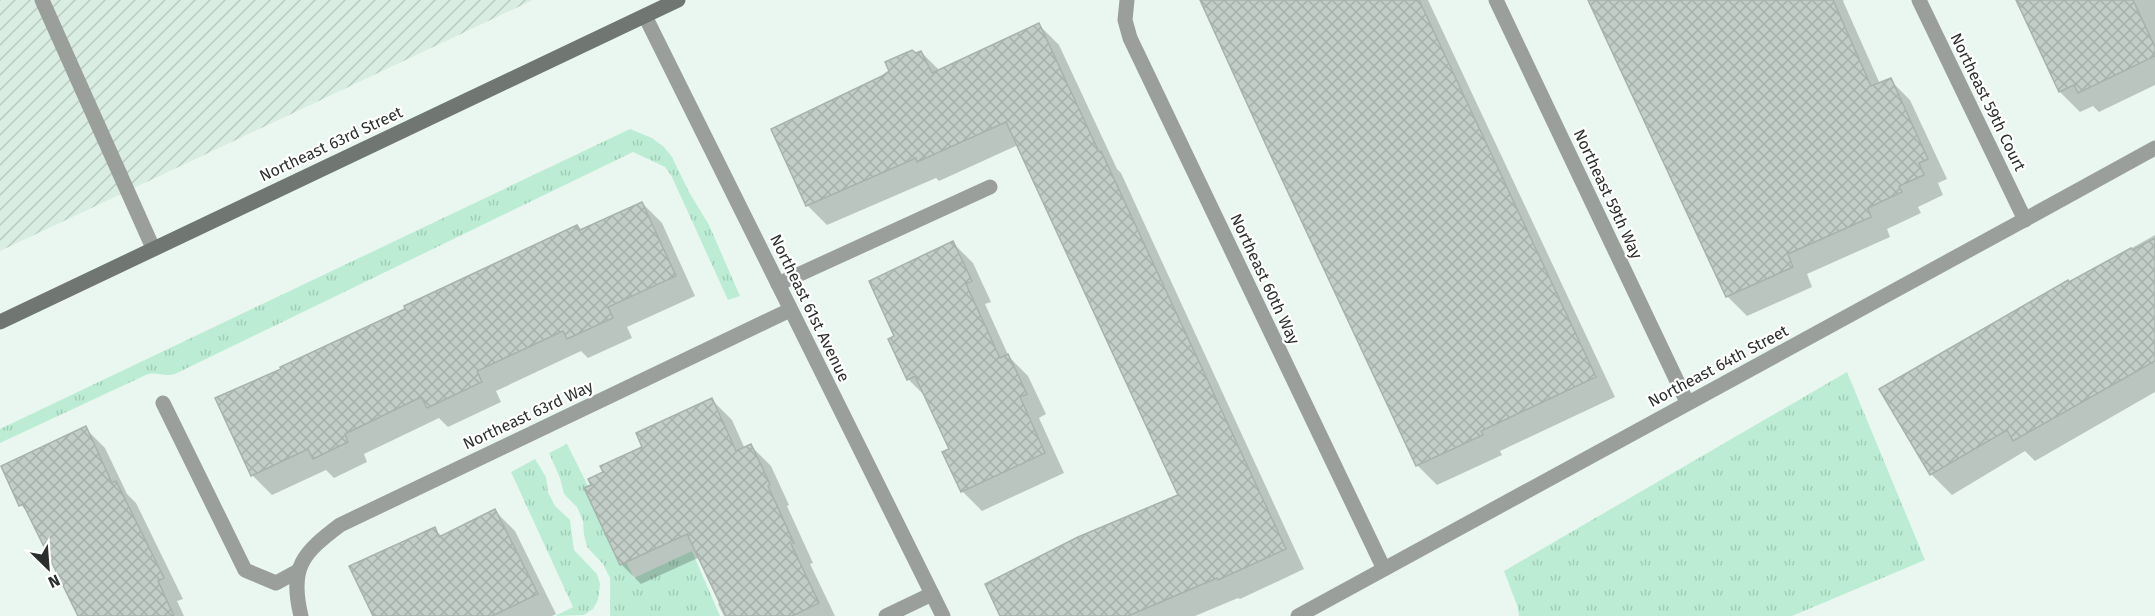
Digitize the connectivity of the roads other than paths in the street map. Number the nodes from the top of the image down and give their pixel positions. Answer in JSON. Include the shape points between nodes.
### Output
{"nodes":[{"id":1,"x":42,"y":0,"type":"edge"},
{"id":2,"x":678,"y":0,"type":"edge"},
{"id":3,"x":1496,"y":0,"type":"edge"},
{"id":4,"x":1920,"y":0,"type":"edge"},
{"id":5,"x":1126,"y":1,"type":"edge"},
{"id":6,"x":645,"y":16,"type":"junction"},
{"id":7,"x":2155,"y":148,"type":"edge"},
{"id":8,"x":990,"y":187,"type":"dead end"},
{"id":9,"x":2025,"y":220,"type":"junction"},
{"id":10,"x":153,"y":248,"type":"junction"},
{"id":11,"x":778,"y":284,"type":"junction"},
{"id":12,"x":790,"y":310,"type":"junction"},
{"id":13,"x":0,"y":322,"type":"edge"},
{"id":14,"x":1687,"y":402,"type":"junction"},
{"id":15,"x":163,"y":403,"type":"dead end"},
{"id":16,"x":1384,"y":569,"type":"junction"},
{"id":17,"x":298,"y":571,"type":"junction"},
{"id":18,"x":932,"y":594,"type":"junction"},
{"id":19,"x":301,"y":616,"type":"edge"},
{"id":20,"x":886,"y":616,"type":"edge"},
{"id":21,"x":943,"y":616,"type":"edge"},
{"id":22,"x":1298,"y":616,"type":"edge"}],
"edges":[{"from":1,"to":10,"type":"street"},
{"from":2,"to":6,"type":"main road","name":"Northeast 63rd Street"},
{"from":3,"to":14,"type":"street","name":"Northeast 59th Way"},
{"from":4,"to":9,"type":"street","name":"Northeast 59th Court"},
{"from":5,"to":16,"type":"street","name":"Northeast 60th Way","via":[[1125,20],[1130,38]]},
{"from":6,"to":10,"type":"main road","name":"Northeast 63rd Street"},
{"from":6,"to":11,"type":"street","name":"Northeast 61st Avenue"},
{"from":7,"to":9,"type":"street","name":"Northeast 64th Street"},
{"from":8,"to":11,"type":"street"},
{"from":9,"to":14,"type":"street","name":"Northeast 64th Street"},
{"from":10,"to":13,"type":"main road","name":"Northeast 63rd Street"},
{"from":11,"to":12,"type":"street","name":"Northeast 61st Avenue"},
{"from":12,"to":17,"type":"street","name":"Northeast 63rd Way","via":[[340,525],[312,546]]},
{"from":12,"to":18,"type":"street","name":"Northeast 61st Avenue"},
{"from":14,"to":16,"type":"street","name":"Northeast 64th Street"},
{"from":15,"to":17,"type":"street","via":[[245,570],[276,583]]},
{"from":16,"to":22,"type":"street","name":"Northeast 64th Street"},
{"from":17,"to":19,"type":"street","via":[[296,598]]},
{"from":18,"to":20,"type":"street"},
{"from":18,"to":21,"type":"street","name":"Northeast 61st Avenue"}]}
